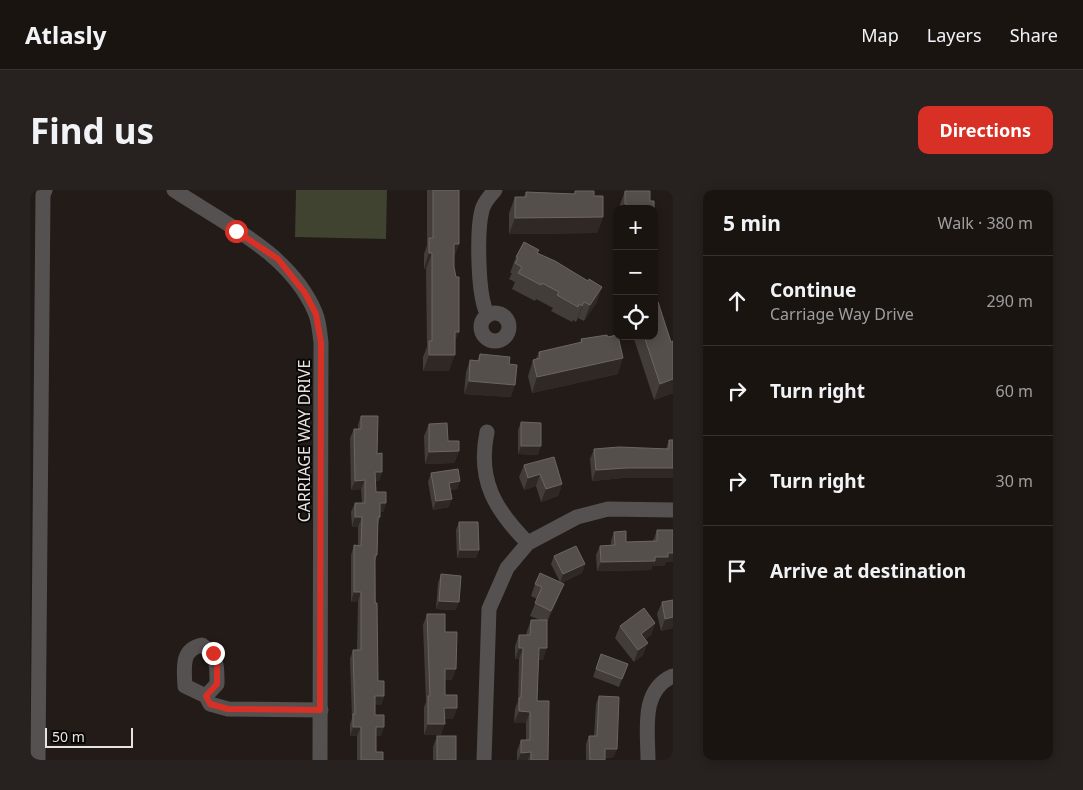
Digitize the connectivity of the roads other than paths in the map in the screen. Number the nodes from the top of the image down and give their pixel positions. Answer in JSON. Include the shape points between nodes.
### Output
{"nodes":[{"id":1,"x":45,"y":190,"type":"edge"},
{"id":2,"x":174,"y":190,"type":"edge"},
{"id":3,"x":495,"y":190,"type":"edge"},
{"id":4,"x":488,"y":315,"type":"dead end"},
{"id":5,"x":487,"y":432,"type":"dead end"},
{"id":6,"x":673,"y":510,"type":"edge"},
{"id":7,"x":528,"y":543,"type":"junction"},
{"id":8,"x":673,"y":676,"type":"edge"},
{"id":9,"x":206,"y":696,"type":"dead end"},
{"id":10,"x":320,"y":710,"type":"junction"},
{"id":11,"x":38,"y":760,"type":"edge"},
{"id":12,"x":320,"y":760,"type":"edge"},
{"id":13,"x":484,"y":760,"type":"edge"},
{"id":14,"x":648,"y":760,"type":"edge"}],
"edges":[{"from":1,"to":11,"type":"street"},
{"from":2,"to":10,"type":"street","name":"CARRIAGE WAY DRIVE","via":[[278,259],[305,293],[316,314],[321,343]]},
{"from":3,"to":4,"type":"street","via":[[483,208],[480,223],[480,296]]},
{"from":5,"to":7,"type":"street","via":[[483,469],[490,491],[510,525]]},
{"from":6,"to":7,"type":"street","via":[[608,509],[576,517]]},
{"from":7,"to":13,"type":"street","via":[[507,568],[489,609]]},
{"from":8,"to":14,"type":"street","via":[[654,690],[649,705]]},
{"from":9,"to":10,"type":"street","via":[[210,704],[228,709]]},
{"from":10,"to":12,"type":"street","name":"CARRIAGE WAY DRIVE"}]}
